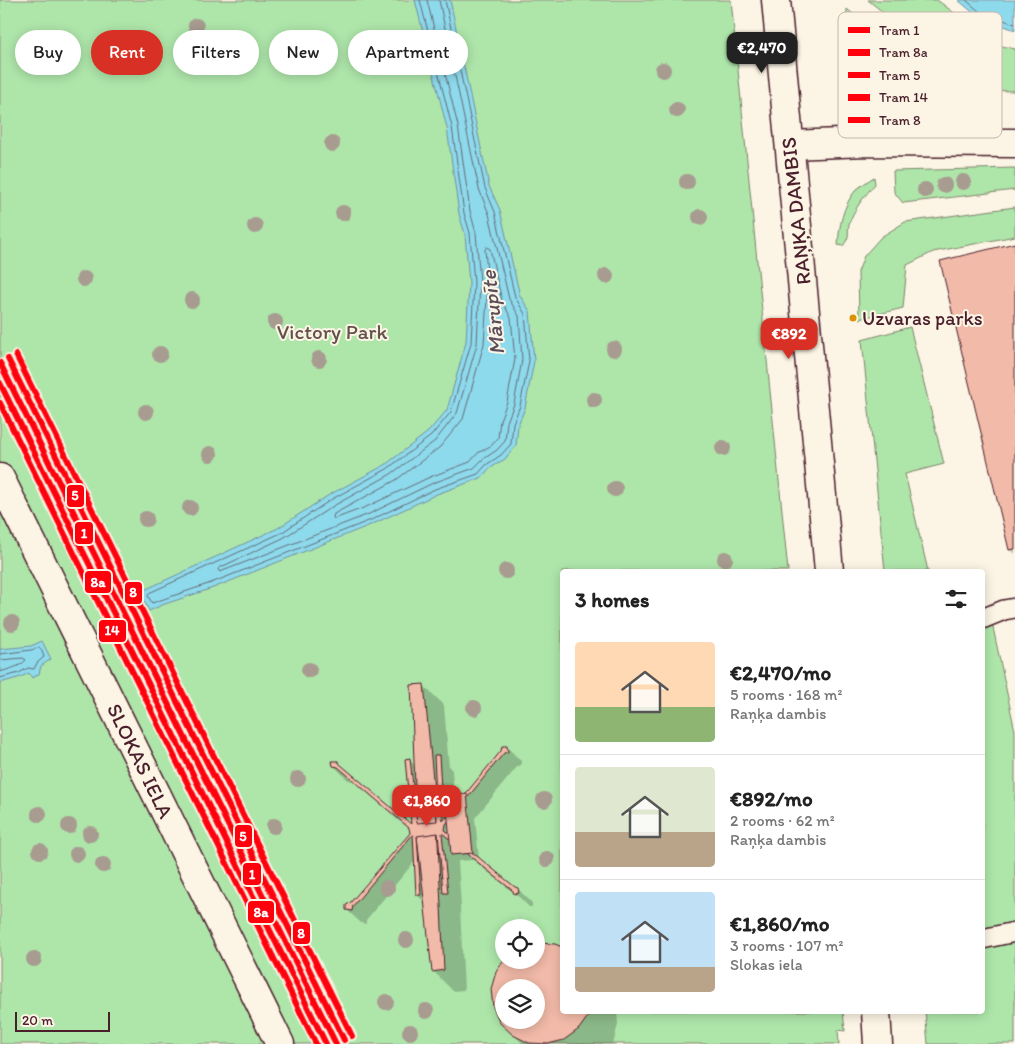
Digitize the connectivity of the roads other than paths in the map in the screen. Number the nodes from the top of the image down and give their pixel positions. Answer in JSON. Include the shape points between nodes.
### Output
{"nodes":[{"id":1,"x":776,"y":0,"type":"edge"},
{"id":2,"x":1015,"y":143,"type":"edge"},
{"id":3,"x":790,"y":145,"type":"junction"},
{"id":4,"x":0,"y":478,"type":"edge"},
{"id":5,"x":829,"y":569,"type":"edge"},
{"id":6,"x":1015,"y":608,"type":"edge"},
{"id":7,"x":985,"y":618,"type":"edge"},
{"id":8,"x":1015,"y":932,"type":"edge"},
{"id":9,"x":985,"y":937,"type":"edge"},
{"id":10,"x":876,"y":1014,"type":"edge"},
{"id":11,"x":280,"y":1044,"type":"edge"},
{"id":12,"x":878,"y":1044,"type":"edge"}],
"edges":[{"from":1,"to":3,"type":"main road","name":"RAŅĶA DAMBIS"},
{"from":2,"to":3,"type":"main road"},
{"from":3,"to":5,"type":"main road","name":"RAŅĶA DAMBIS"},
{"from":4,"to":11,"type":"main road","name":"SLOKAS IELA"},
{"from":6,"to":7,"type":"lane"},
{"from":8,"to":9,"type":"lane"},
{"from":10,"to":12,"type":"main road"}]}
